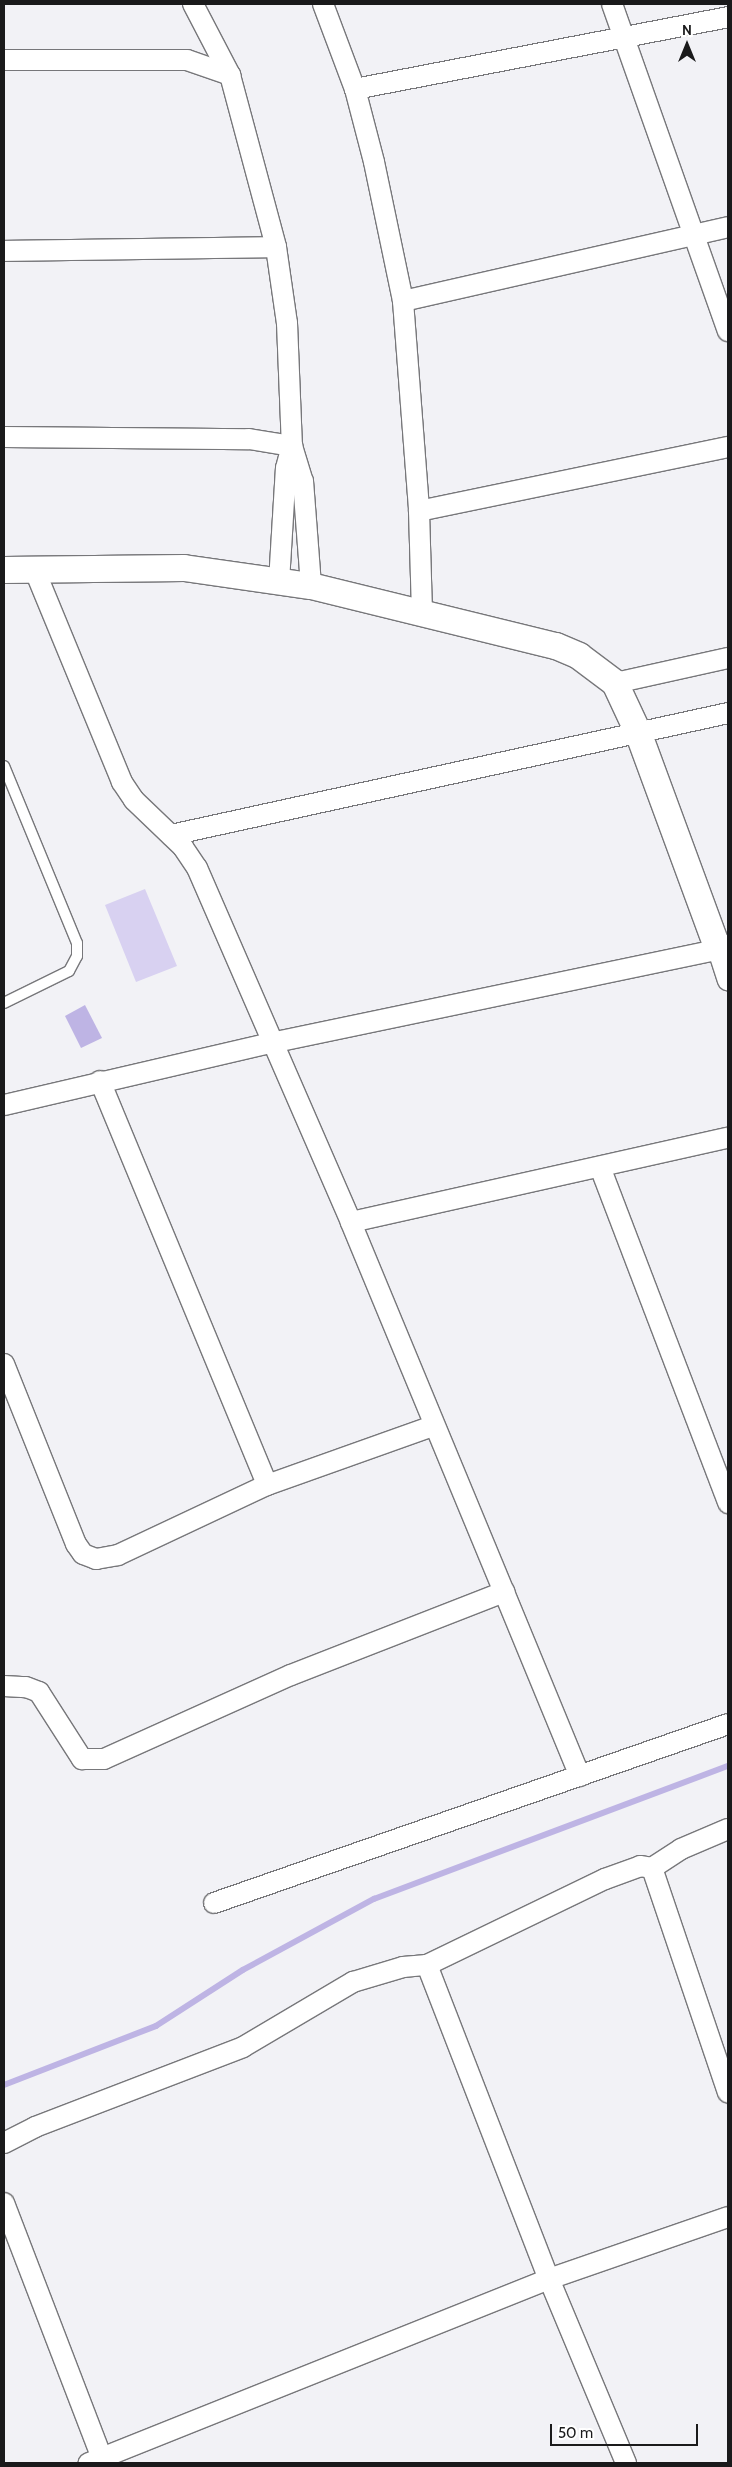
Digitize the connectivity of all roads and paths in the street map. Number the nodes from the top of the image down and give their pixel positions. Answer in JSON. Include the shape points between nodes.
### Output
{"nodes":[{"id":1,"x":193,"y":4,"type":"edge"},
{"id":2,"x":324,"y":4,"type":"edge"},
{"id":3,"x":612,"y":4,"type":"edge"},
{"id":4,"x":728,"y":17,"type":"edge"},
{"id":5,"x":623,"y":38,"type":"junction"},
{"id":6,"x":4,"y":60,"type":"edge"},
{"id":7,"x":230,"y":75,"type":"junction"},
{"id":8,"x":355,"y":89,"type":"junction"},
{"id":9,"x":728,"y":227,"type":"edge"},
{"id":10,"x":692,"y":235,"type":"junction"},
{"id":11,"x":276,"y":247,"type":"junction"},
{"id":12,"x":4,"y":251,"type":"edge"},
{"id":13,"x":403,"y":301,"type":"junction"},
{"id":14,"x":728,"y":331,"type":"edge"},
{"id":15,"x":4,"y":437,"type":"edge"},
{"id":16,"x":292,"y":446,"type":"junction"},
{"id":17,"x":728,"y":447,"type":"edge"},
{"id":18,"x":419,"y":511,"type":"junction"},
{"id":19,"x":34,"y":568,"type":"junction"},
{"id":20,"x":4,"y":570,"type":"edge"},
{"id":21,"x":279,"y":582,"type":"junction"},
{"id":22,"x":311,"y":586,"type":"junction"},
{"id":23,"x":422,"y":613,"type":"junction"},
{"id":24,"x":728,"y":658,"type":"edge"},
{"id":25,"x":615,"y":683,"type":"junction"},
{"id":26,"x":728,"y":713,"type":"edge"},
{"id":27,"x":638,"y":732,"type":"junction"},
{"id":28,"x":4,"y":766,"type":"edge"},
{"id":29,"x":171,"y":835,"type":"junction"},
{"id":30,"x":723,"y":949,"type":"edge"},
{"id":31,"x":728,"y":980,"type":"edge"},
{"id":32,"x":4,"y":1003,"type":"edge"},
{"id":33,"x":271,"y":1043,"type":"junction"},
{"id":34,"x":100,"y":1081,"type":"junction"},
{"id":35,"x":4,"y":1105,"type":"edge"},
{"id":36,"x":728,"y":1138,"type":"edge"},
{"id":37,"x":600,"y":1167,"type":"junction"},
{"id":38,"x":350,"y":1222,"type":"junction"},
{"id":39,"x":4,"y":1364,"type":"edge"},
{"id":40,"x":434,"y":1426,"type":"junction"},
{"id":41,"x":267,"y":1485,"type":"junction"},
{"id":42,"x":728,"y":1502,"type":"edge"},
{"id":43,"x":504,"y":1592,"type":"junction"},
{"id":44,"x":4,"y":1686,"type":"edge"},
{"id":45,"x":728,"y":1724,"type":"edge"},
{"id":46,"x":580,"y":1776,"type":"junction"},
{"id":47,"x":728,"y":1829,"type":"edge"},
{"id":48,"x":652,"y":1868,"type":"junction"},
{"id":49,"x":214,"y":1903,"type":"dead end"},
{"id":50,"x":427,"y":1965,"type":"junction"},
{"id":51,"x":728,"y":2092,"type":"edge"},
{"id":52,"x":4,"y":2143,"type":"edge"},
{"id":53,"x":4,"y":2203,"type":"edge"},
{"id":54,"x":728,"y":2216,"type":"edge"},
{"id":55,"x":549,"y":2279,"type":"junction"},
{"id":56,"x":98,"y":2461,"type":"edge"},
{"id":57,"x":626,"y":2463,"type":"edge"}],
"edges":[{"from":1,"to":7,"type":"street"},
{"from":2,"to":8,"type":"street"},
{"from":3,"to":5,"type":"street"},
{"from":4,"to":5,"type":"street"},
{"from":5,"to":8,"type":"street"},
{"from":5,"to":10,"type":"street"},
{"from":6,"to":7,"type":"street","via":[[187,60]]},
{"from":7,"to":11,"type":"street"},
{"from":8,"to":13,"type":"street","via":[[386,207]]},
{"from":9,"to":10,"type":"street"},
{"from":10,"to":13,"type":"street"},
{"from":10,"to":14,"type":"street"},
{"from":11,"to":12,"type":"street"},
{"from":11,"to":16,"type":"street","via":[[287,324]]},
{"from":13,"to":18,"type":"street"},
{"from":15,"to":16,"type":"street","via":[[249,439]]},
{"from":16,"to":21,"type":"street","via":[[286,468]]},
{"from":16,"to":22,"type":"street","via":[[303,481]]},
{"from":17,"to":18,"type":"street"},
{"from":18,"to":23,"type":"street"},
{"from":19,"to":20,"type":"street"},
{"from":19,"to":21,"type":"street","via":[[184,568]]},
{"from":19,"to":29,"type":"street","via":[[122,782],[134,800]]},
{"from":21,"to":22,"type":"street"},
{"from":22,"to":23,"type":"street"},
{"from":23,"to":25,"type":"street","via":[[556,646],[593,665]]},
{"from":24,"to":25,"type":"street"},
{"from":25,"to":27,"type":"street"},
{"from":26,"to":27,"type":"street"},
{"from":27,"to":29,"type":"street"},
{"from":27,"to":30,"type":"street"},
{"from":28,"to":32,"type":"lane","via":[[77,943],[77,956],[69,971]]},
{"from":29,"to":33,"type":"street","via":[[197,868]]},
{"from":30,"to":31,"type":"street"},
{"from":30,"to":33,"type":"street"},
{"from":33,"to":34,"type":"street"},
{"from":33,"to":38,"type":"street"},
{"from":34,"to":35,"type":"street"},
{"from":34,"to":41,"type":"street"},
{"from":36,"to":37,"type":"street"},
{"from":37,"to":38,"type":"street"},
{"from":37,"to":42,"type":"street"},
{"from":38,"to":40,"type":"street"},
{"from":39,"to":41,"type":"street","via":[[76,1544],[83,1554],[96,1559],[118,1555]]},
{"from":40,"to":41,"type":"street"},
{"from":40,"to":43,"type":"street"},
{"from":43,"to":44,"type":"street","via":[[291,1675],[104,1759],[82,1759],[39,1692],[26,1687]]},
{"from":43,"to":46,"type":"street"},
{"from":45,"to":46,"type":"street"},
{"from":46,"to":49,"type":"street"},
{"from":47,"to":48,"type":"street","via":[[681,1849]]},
{"from":48,"to":50,"type":"street","via":[[627,1869]]},
{"from":48,"to":51,"type":"street"},
{"from":50,"to":52,"type":"street","via":[[403,1967],[353,1982],[243,2047],[35,2127]]},
{"from":50,"to":55,"type":"street"},
{"from":53,"to":56,"type":"street"},
{"from":54,"to":55,"type":"street"},
{"from":55,"to":56,"type":"street"},
{"from":55,"to":57,"type":"street"}]}
